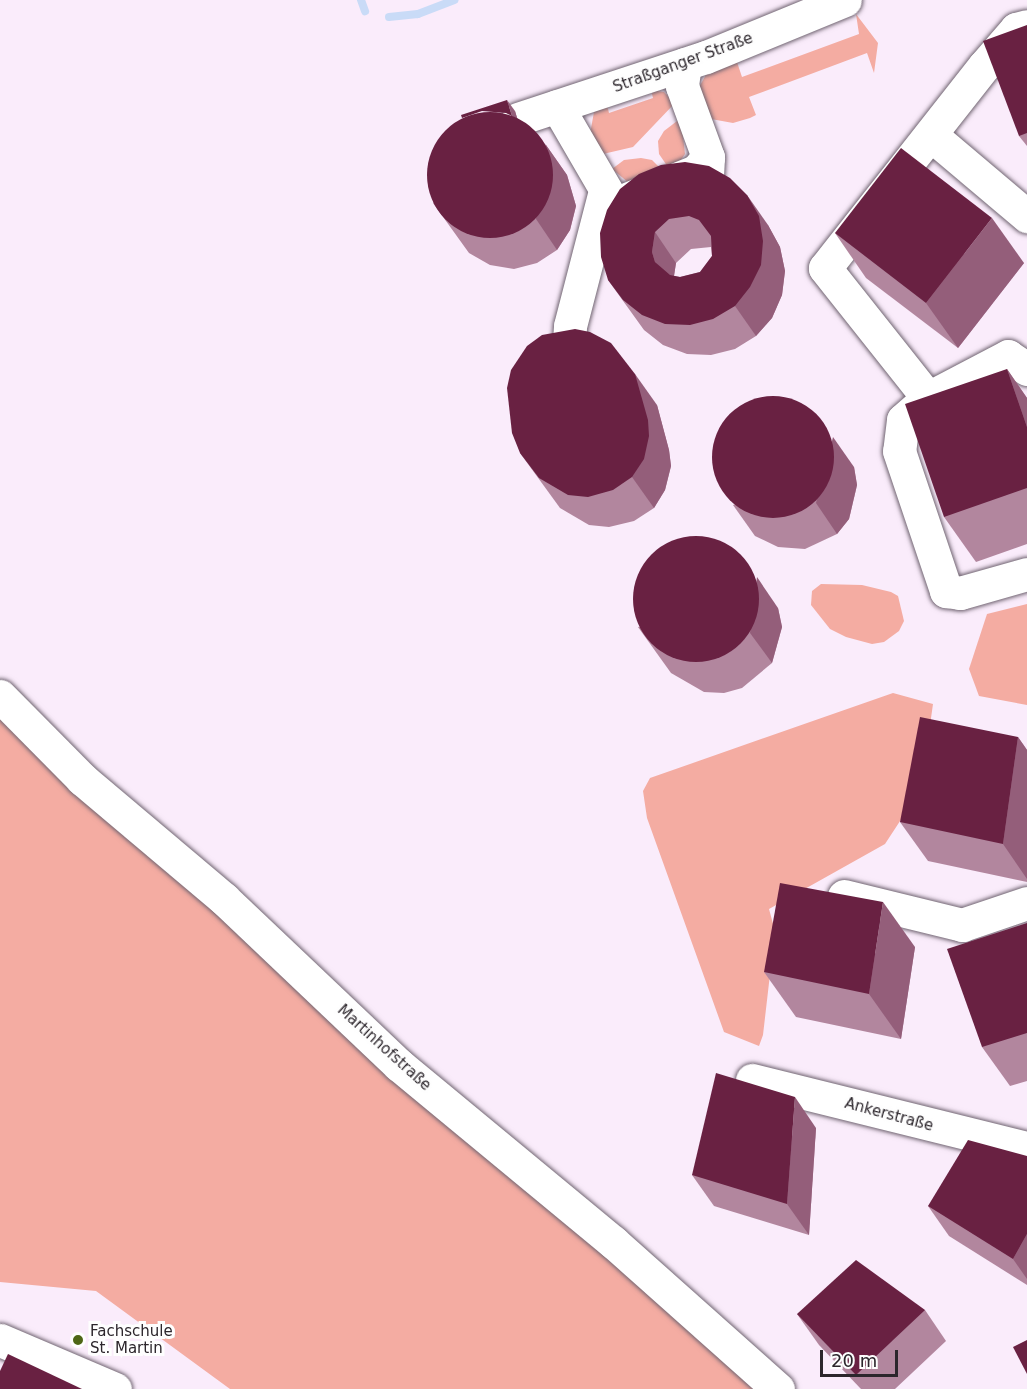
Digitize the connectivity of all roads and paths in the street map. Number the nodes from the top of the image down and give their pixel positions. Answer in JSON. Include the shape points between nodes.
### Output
{"nodes":[{"id":1,"x":845,"y":0,"type":"edge"},
{"id":2,"x":1027,"y":26,"type":"edge"},
{"id":3,"x":685,"y":64,"type":"junction"},
{"id":4,"x":557,"y":106,"type":"junction"},
{"id":5,"x":518,"y":119,"type":"edge"},
{"id":6,"x":931,"y":135,"type":"junction"},
{"id":7,"x":708,"y":157,"type":"junction"},
{"id":8,"x":605,"y":191,"type":"junction"},
{"id":9,"x":706,"y":193,"type":"edge"},
{"id":10,"x":1027,"y":216,"type":"edge"},
{"id":11,"x":577,"y":361,"type":"edge"},
{"id":12,"x":1027,"y":369,"type":"edge"},
{"id":13,"x":928,"y":398,"type":"junction"},
{"id":14,"x":1027,"y":574,"type":"edge"},
{"id":15,"x":0,"y":696,"type":"edge"},
{"id":16,"x":844,"y":896,"type":"edge"},
{"id":17,"x":1027,"y":903,"type":"edge"},
{"id":18,"x":752,"y":1080,"type":"dead end"},
{"id":19,"x":1027,"y":1148,"type":"edge"},
{"id":20,"x":0,"y":1340,"type":"edge"},
{"id":21,"x":115,"y":1389,"type":"edge"},
{"id":22,"x":778,"y":1389,"type":"edge"}],
"edges":[{"from":1,"to":3,"type":"street","name":"Straßganger Straße"},
{"from":2,"to":6,"type":"street","via":[[1016,29]]},
{"from":3,"to":4,"type":"street","name":"Straßganger Straße"},
{"from":3,"to":7,"type":"street","via":[[682,86]]},
{"from":4,"to":5,"type":"street","name":"Straßganger Straße"},
{"from":4,"to":8,"type":"street"},
{"from":6,"to":10,"type":"street"},
{"from":6,"to":13,"type":"street","via":[[825,267]]},
{"from":7,"to":8,"type":"street","via":[[696,171],[614,204]]},
{"from":7,"to":9,"type":"street"},
{"from":8,"to":11,"type":"street","via":[[570,326],[569,341]]},
{"from":12,"to":13,"type":"street","via":[[1008,356]]},
{"from":13,"to":14,"type":"street","via":[[903,420],[899,451],[946,591],[960,592]]},
{"from":15,"to":22,"type":"street","name":"Martinhofstraße","via":[[82,779],[224,898],[399,1065],[613,1242]]},
{"from":16,"to":17,"type":"street","via":[[962,925]]},
{"from":18,"to":19,"type":"street","name":"Ankerstraße"},
{"from":20,"to":21,"type":"street"}]}
